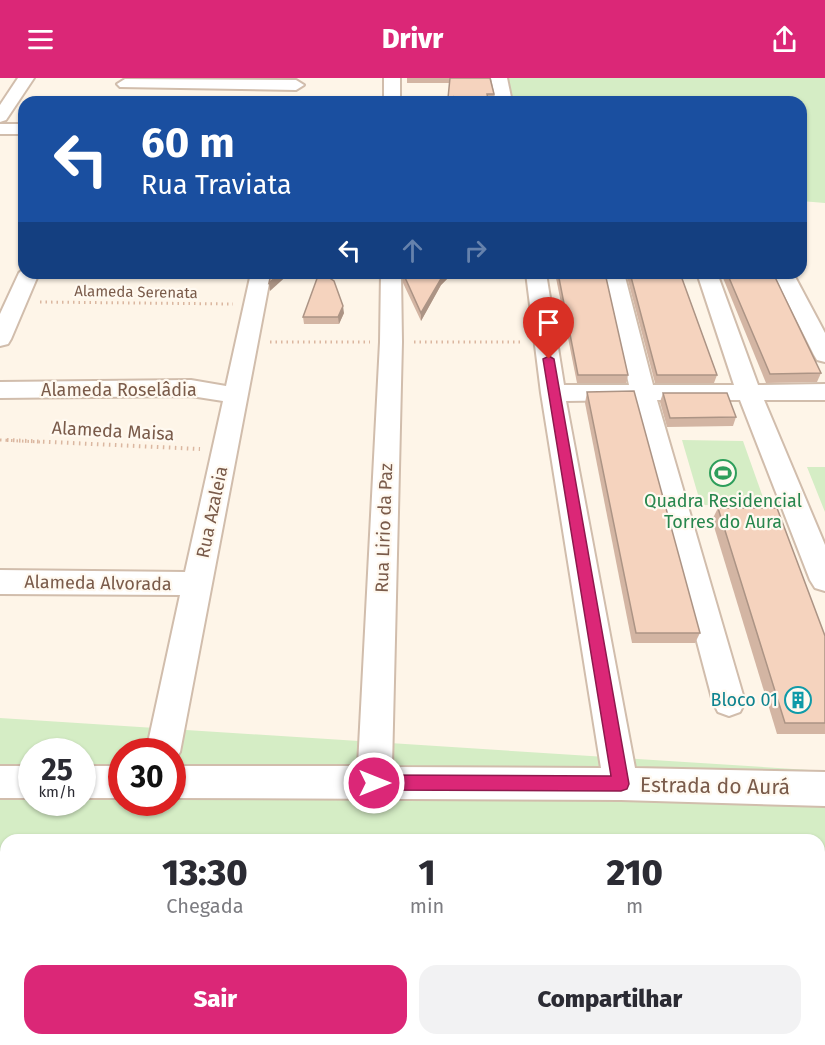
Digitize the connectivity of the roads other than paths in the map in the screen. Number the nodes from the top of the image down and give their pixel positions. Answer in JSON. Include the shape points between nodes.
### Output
{"nodes":[{"id":1,"x":26,"y":78,"type":"edge"},
{"id":2,"x":393,"y":78,"type":"edge"},
{"id":3,"x":499,"y":78,"type":"edge"},
{"id":4,"x":126,"y":81,"type":"edge"},
{"id":5,"x":296,"y":81,"type":"edge"},
{"id":6,"x":118,"y":96,"type":"edge"},
{"id":7,"x":293,"y":96,"type":"edge"},
{"id":8,"x":392,"y":96,"type":"edge"},
{"id":9,"x":503,"y":96,"type":"edge"},
{"id":10,"x":0,"y":117,"type":"edge"},
{"id":11,"x":0,"y":129,"type":"edge"},
{"id":12,"x":18,"y":129,"type":"edge"},
{"id":13,"x":26,"y":279,"type":"edge"},
{"id":14,"x":260,"y":279,"type":"edge"},
{"id":15,"x":391,"y":279,"type":"edge"},
{"id":16,"x":537,"y":279,"type":"edge"},
{"id":17,"x":615,"y":279,"type":"edge"},
{"id":18,"x":709,"y":279,"type":"edge"},
{"id":19,"x":786,"y":279,"type":"edge"},
{"id":20,"x":2,"y":334,"type":"edge"},
{"id":21,"x":825,"y":355,"type":"edge"},
{"id":22,"x":0,"y":390,"type":"edge"},
{"id":23,"x":643,"y":392,"type":"junction"},
{"id":24,"x":825,"y":392,"type":"edge"},
{"id":25,"x":553,"y":393,"type":"junction"},
{"id":26,"x":749,"y":393,"type":"junction"},
{"id":27,"x":237,"y":395,"type":"junction"},
{"id":28,"x":825,"y":580,"type":"edge"},
{"id":29,"x":0,"y":582,"type":"edge"},
{"id":30,"x":197,"y":584,"type":"junction"},
{"id":31,"x":729,"y":702,"type":"dead end"},
{"id":32,"x":166,"y":738,"type":"edge"},
{"id":33,"x":0,"y":782,"type":"edge"},
{"id":34,"x":18,"y":782,"type":"edge"},
{"id":35,"x":186,"y":782,"type":"edge"},
{"id":36,"x":374,"y":783,"type":"junction"},
{"id":37,"x":621,"y":784,"type":"junction"},
{"id":38,"x":825,"y":789,"type":"edge"}],
"edges":[{"from":1,"to":10,"type":"street"},
{"from":2,"to":8,"type":"street"},
{"from":3,"to":9,"type":"street"},
{"from":4,"to":5,"type":"street"},
{"from":4,"to":6,"type":"street"},
{"from":5,"to":7,"type":"street"},
{"from":11,"to":12,"type":"street"},
{"from":13,"to":20,"type":"street"},
{"from":14,"to":27,"type":"street","name":"Rua Azaleia"},
{"from":15,"to":36,"type":"street","name":"Rua Lirio da Paz"},
{"from":16,"to":25,"type":"street"},
{"from":17,"to":23,"type":"street"},
{"from":18,"to":26,"type":"street"},
{"from":19,"to":21,"type":"street"},
{"from":22,"to":27,"type":"street","name":"Alameda Roselâdia","via":[[191,388]]},
{"from":23,"to":25,"type":"street"},
{"from":23,"to":26,"type":"street"},
{"from":23,"to":31,"type":"street"},
{"from":24,"to":26,"type":"street"},
{"from":25,"to":37,"type":"street"},
{"from":26,"to":28,"type":"street"},
{"from":27,"to":30,"type":"street","name":"Rua Azaleia"},
{"from":29,"to":30,"type":"street","name":"Alameda Alvorada"},
{"from":30,"to":32,"type":"street","name":"Rua Azaleia"},
{"from":33,"to":34,"type":"street"},
{"from":35,"to":36,"type":"street","name":"Estrada do Aurá"},
{"from":36,"to":37,"type":"street","name":"Estrada do Aurá"},
{"from":37,"to":38,"type":"street","name":"Estrada do Aurá"}]}
